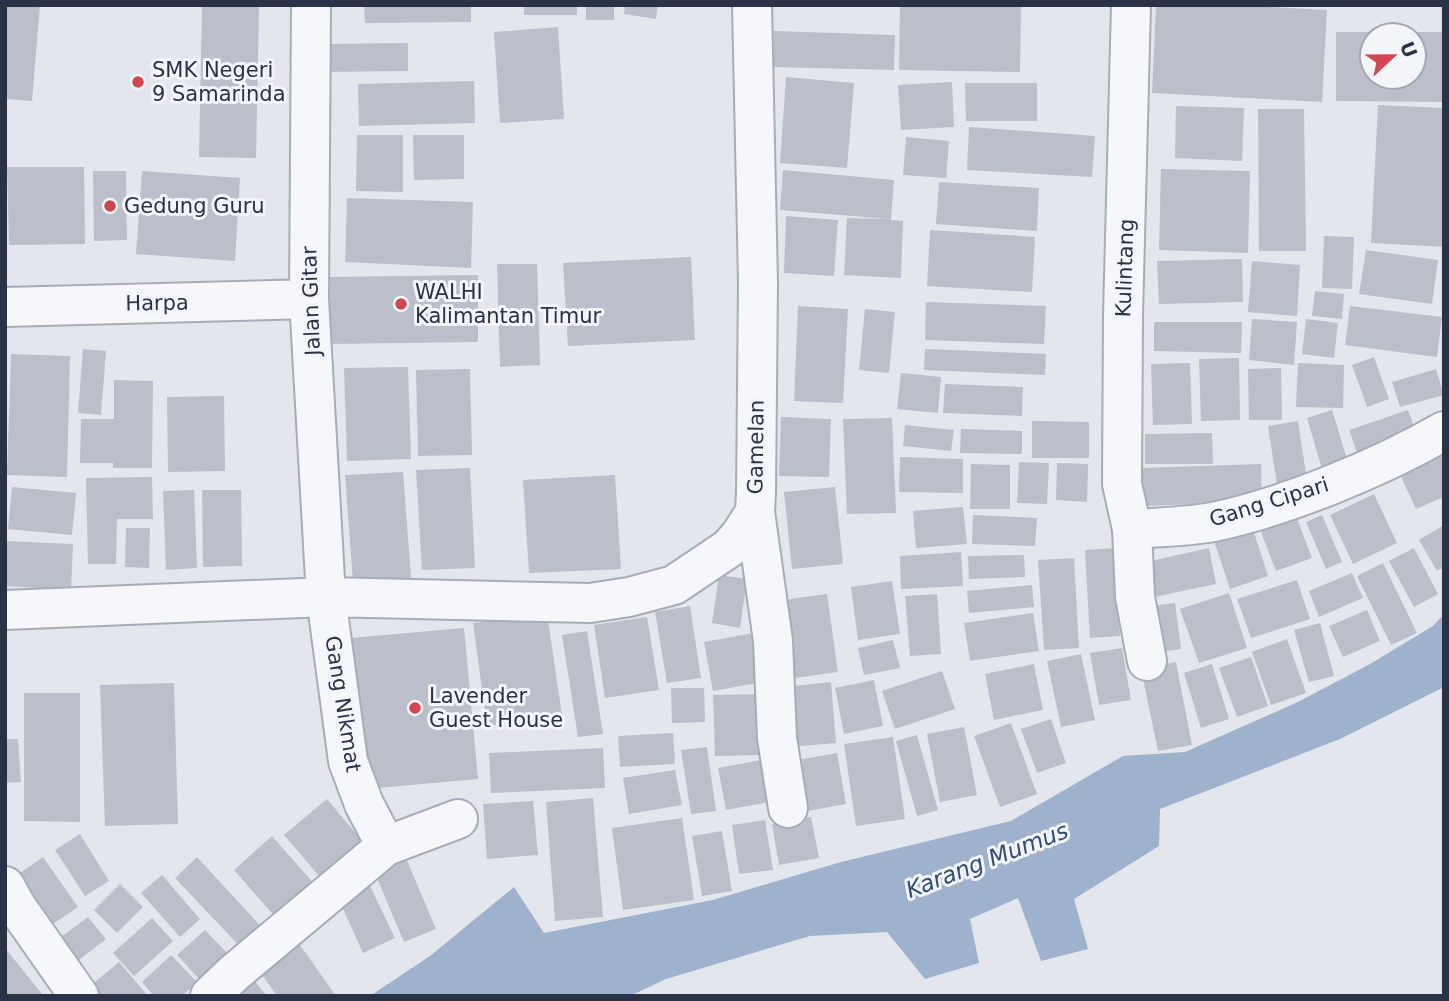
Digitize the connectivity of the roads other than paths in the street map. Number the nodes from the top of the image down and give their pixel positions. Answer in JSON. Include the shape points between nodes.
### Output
{"nodes":[{"id":1,"x":311,"y":5,"type":"edge"},
{"id":2,"x":752,"y":5,"type":"edge"},
{"id":3,"x":1131,"y":5,"type":"edge"},
{"id":4,"x":309,"y":299,"type":"junction"},
{"id":5,"x":5,"y":307,"type":"edge"},
{"id":6,"x":1444,"y":431,"type":"edge"},
{"id":7,"x":755,"y":512,"type":"junction"},
{"id":8,"x":1132,"y":529,"type":"junction"},
{"id":9,"x":326,"y":597,"type":"junction"},
{"id":10,"x":5,"y":610,"type":"edge"},
{"id":11,"x":1147,"y":661,"type":"dead end"},
{"id":12,"x":788,"y":808,"type":"dead end"},
{"id":13,"x":458,"y":819,"type":"dead end"},
{"id":14,"x":386,"y":846,"type":"junction"},
{"id":15,"x":5,"y":886,"type":"edge"},
{"id":16,"x":79,"y":996,"type":"edge"},
{"id":17,"x":210,"y":996,"type":"edge"}],
"edges":[{"from":1,"to":4,"type":"street","name":"Jalan Gitar"},
{"from":2,"to":7,"type":"street","name":"Gamelan","via":[[758,283]]},
{"from":3,"to":8,"type":"street","name":"Kulintang","via":[[1122,484]]},
{"from":4,"to":5,"type":"street","name":"Harpa"},
{"from":4,"to":9,"type":"street","name":"Jalan Gitar"},
{"from":6,"to":8,"type":"street","name":"Gang Cipari","via":[[1291,500],[1213,522]]},
{"from":7,"to":9,"type":"street","name":"Gamelan","via":[[729,548],[674,585],[647,594],[590,603]]},
{"from":7,"to":12,"type":"street","via":[[773,641],[778,738]]},
{"from":8,"to":11,"type":"street","via":[[1135,597]]},
{"from":9,"to":10,"type":"street","name":"Gamelan"},
{"from":9,"to":14,"type":"street","name":"Gang Nikmat","via":[[348,761]]},
{"from":13,"to":14,"type":"street"},
{"from":14,"to":17,"type":"street"},
{"from":15,"to":16,"type":"street"}]}
